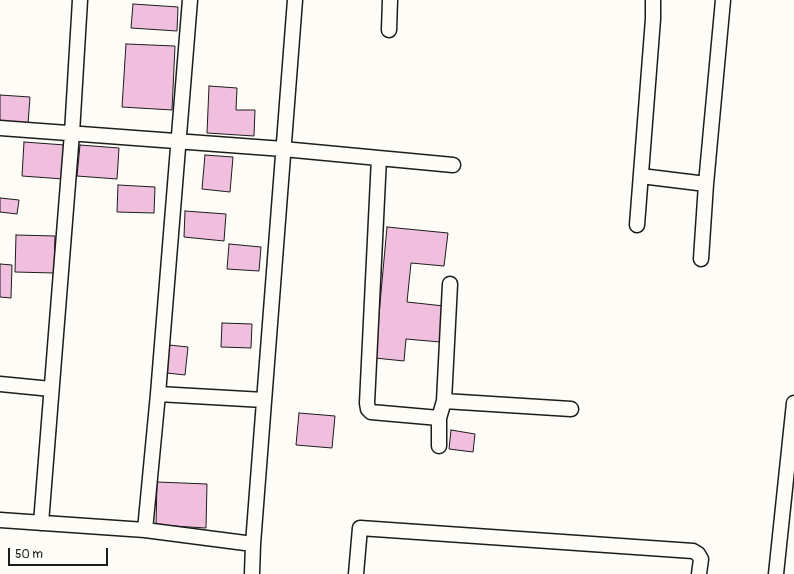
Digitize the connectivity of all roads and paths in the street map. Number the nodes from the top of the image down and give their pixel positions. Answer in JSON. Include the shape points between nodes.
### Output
{"nodes":[{"id":1,"x":80,"y":0,"type":"edge"},
{"id":2,"x":190,"y":0,"type":"edge"},
{"id":3,"x":295,"y":0,"type":"edge"},
{"id":4,"x":390,"y":0,"type":"edge"},
{"id":5,"x":653,"y":0,"type":"edge"},
{"id":6,"x":722,"y":0,"type":"edge"},
{"id":7,"x":389,"y":30,"type":"dead end"},
{"id":8,"x":0,"y":128,"type":"edge"},
{"id":9,"x":72,"y":133,"type":"junction"},
{"id":10,"x":179,"y":141,"type":"junction"},
{"id":11,"x":283,"y":149,"type":"junction"},
{"id":12,"x":379,"y":158,"type":"junction"},
{"id":13,"x":453,"y":165,"type":"dead end"},
{"id":14,"x":641,"y":176,"type":"junction"},
{"id":15,"x":706,"y":184,"type":"junction"},
{"id":16,"x":637,"y":225,"type":"dead end"},
{"id":17,"x":701,"y":259,"type":"dead end"},
{"id":18,"x":450,"y":284,"type":"dead end"},
{"id":19,"x":0,"y":384,"type":"edge"},
{"id":20,"x":51,"y":389,"type":"junction"},
{"id":21,"x":158,"y":394,"type":"junction"},
{"id":22,"x":264,"y":400,"type":"junction"},
{"id":23,"x":444,"y":401,"type":"junction"},
{"id":24,"x":794,"y":403,"type":"edge"},
{"id":25,"x":571,"y":409,"type":"dead end"},
{"id":26,"x":439,"y":418,"type":"junction"},
{"id":27,"x":439,"y":446,"type":"dead end"},
{"id":28,"x":791,"y":465,"type":"edge"},
{"id":29,"x":0,"y":520,"type":"edge"},
{"id":30,"x":41,"y":523,"type":"junction"},
{"id":31,"x":145,"y":530,"type":"junction"},
{"id":32,"x":253,"y":544,"type":"junction"},
{"id":33,"x":252,"y":574,"type":"edge"},
{"id":34,"x":356,"y":574,"type":"edge"},
{"id":35,"x":699,"y":574,"type":"edge"},
{"id":36,"x":776,"y":574,"type":"edge"}],
"edges":[{"from":1,"to":9,"type":"street"},
{"from":2,"to":10,"type":"street"},
{"from":3,"to":11,"type":"street"},
{"from":4,"to":7,"type":"street"},
{"from":5,"to":14,"type":"street","via":[[654,19]]},
{"from":6,"to":15,"type":"street"},
{"from":8,"to":9,"type":"street"},
{"from":9,"to":10,"type":"street"},
{"from":9,"to":20,"type":"street"},
{"from":10,"to":11,"type":"street"},
{"from":10,"to":21,"type":"street"},
{"from":11,"to":12,"type":"street"},
{"from":11,"to":22,"type":"street"},
{"from":12,"to":13,"type":"street"},
{"from":12,"to":26,"type":"street","via":[[368,408],[371,412]]},
{"from":14,"to":15,"type":"street"},
{"from":14,"to":16,"type":"street"},
{"from":15,"to":17,"type":"street"},
{"from":18,"to":23,"type":"street"},
{"from":19,"to":20,"type":"street"},
{"from":20,"to":30,"type":"street"},
{"from":21,"to":22,"type":"street"},
{"from":21,"to":31,"type":"street"},
{"from":22,"to":32,"type":"street"},
{"from":23,"to":25,"type":"street"},
{"from":23,"to":26,"type":"street"},
{"from":24,"to":28,"type":"street"},
{"from":26,"to":27,"type":"street"},
{"from":28,"to":36,"type":"street"},
{"from":29,"to":30,"type":"street"},
{"from":30,"to":31,"type":"street"},
{"from":31,"to":32,"type":"street"},
{"from":32,"to":33,"type":"street"},
{"from":34,"to":35,"type":"street","via":[[360,528],[693,551],[701,559]]}]}
